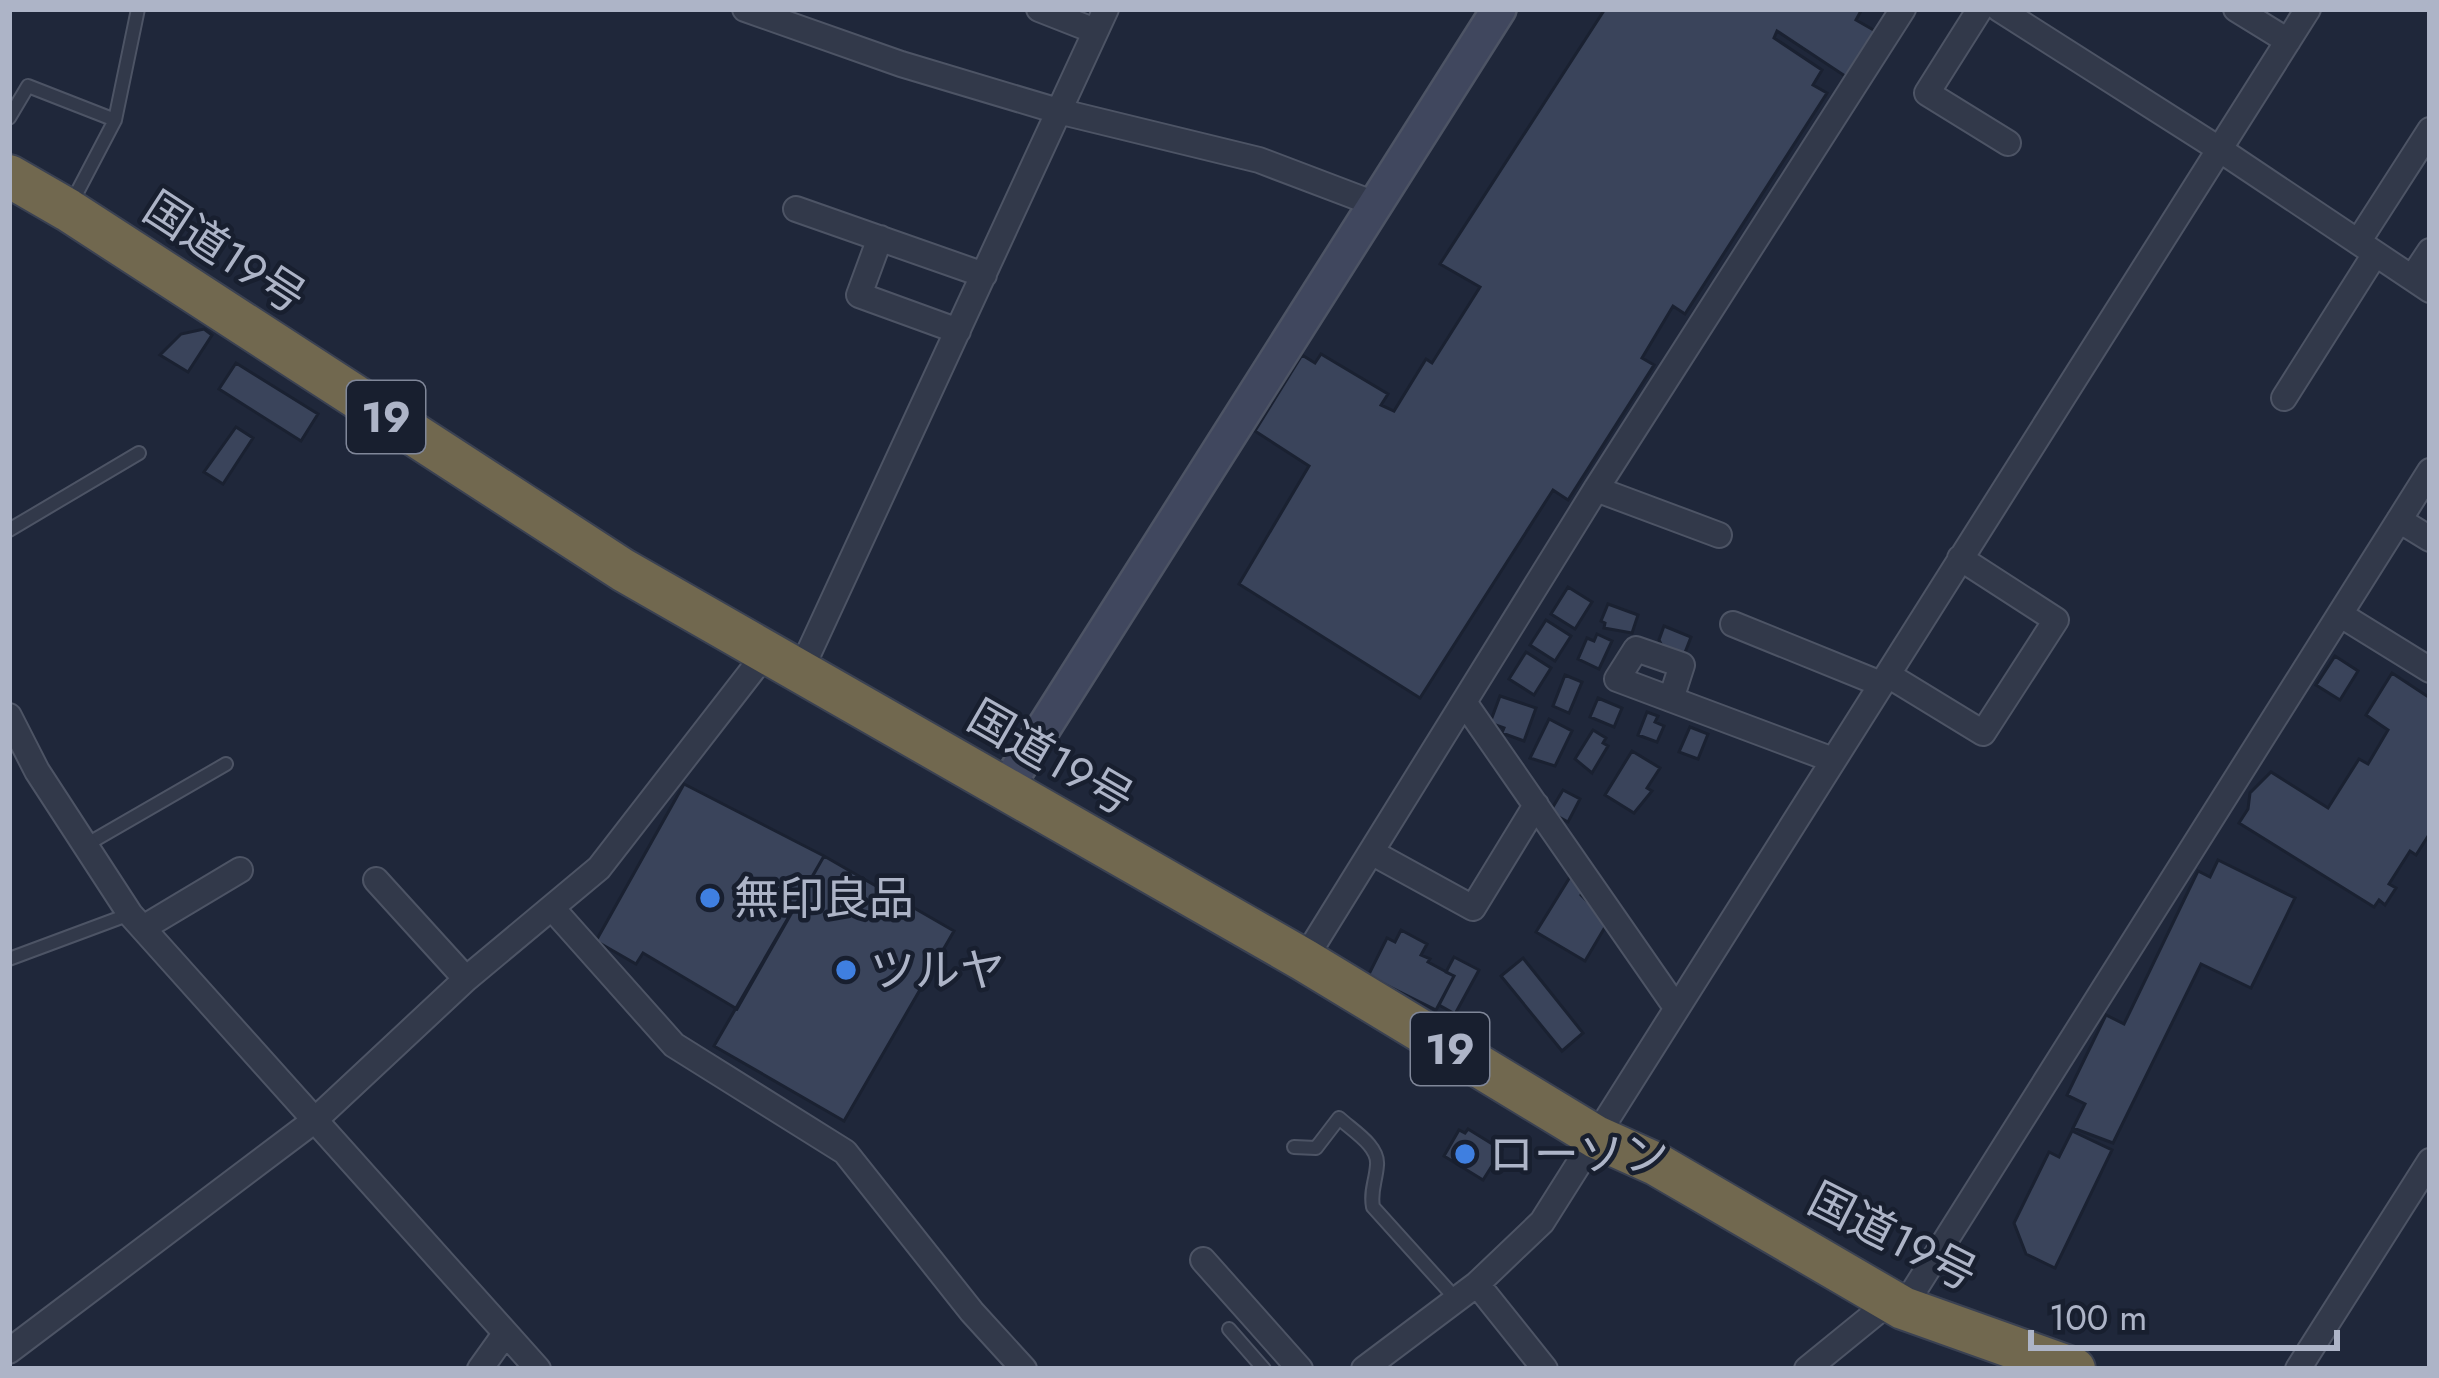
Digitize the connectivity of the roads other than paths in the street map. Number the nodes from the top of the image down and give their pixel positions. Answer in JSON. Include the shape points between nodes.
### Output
{"nodes":[{"id":1,"x":138,"y":9,"type":"edge"},
{"id":2,"x":745,"y":9,"type":"edge"},
{"id":3,"x":1039,"y":9,"type":"edge"},
{"id":4,"x":1499,"y":9,"type":"edge"},
{"id":5,"x":1903,"y":9,"type":"edge"},
{"id":6,"x":1980,"y":9,"type":"edge"},
{"id":7,"x":1999,"y":9,"type":"edge"},
{"id":8,"x":2236,"y":9,"type":"edge"},
{"id":9,"x":2308,"y":9,"type":"edge"},
{"id":10,"x":1100,"y":20,"type":"edge"},
{"id":11,"x":2288,"y":41,"type":"junction"},
{"id":12,"x":1058,"y":110,"type":"junction"},
{"id":13,"x":9,"y":118,"type":"edge"},
{"id":14,"x":115,"y":121,"type":"junction"},
{"id":15,"x":2430,"y":130,"type":"edge"},
{"id":16,"x":2008,"y":143,"type":"dead end"},
{"id":17,"x":2219,"y":149,"type":"junction"},
{"id":18,"x":9,"y":176,"type":"edge"},
{"id":19,"x":1375,"y":204,"type":"junction"},
{"id":20,"x":796,"y":209,"type":"dead end"},
{"id":21,"x":68,"y":210,"type":"junction"},
{"id":22,"x":880,"y":238,"type":"junction"},
{"id":23,"x":2366,"y":248,"type":"junction"},
{"id":24,"x":2430,"y":251,"type":"edge"},
{"id":25,"x":984,"y":275,"type":"junction"},
{"id":26,"x":2421,"y":284,"type":"edge"},
{"id":27,"x":958,"y":331,"type":"junction"},
{"id":28,"x":2284,"y":398,"type":"dead end"},
{"id":29,"x":139,"y":453,"type":"dead end"},
{"id":30,"x":2430,"y":471,"type":"edge"},
{"id":31,"x":1597,"y":489,"type":"junction"},
{"id":32,"x":2399,"y":520,"type":"junction"},
{"id":33,"x":9,"y":530,"type":"edge"},
{"id":34,"x":1719,"y":535,"type":"dead end"},
{"id":35,"x":2430,"y":539,"type":"edge"},
{"id":36,"x":1960,"y":558,"type":"junction"},
{"id":37,"x":2341,"y":614,"type":"junction"},
{"id":38,"x":1733,"y":624,"type":"dead end"},
{"id":39,"x":782,"y":664,"type":"junction"},
{"id":40,"x":2430,"y":670,"type":"edge"},
{"id":41,"x":1884,"y":679,"type":"junction"},
{"id":42,"x":1671,"y":700,"type":"dead end"},
{"id":43,"x":1465,"y":702,"type":"junction"},
{"id":44,"x":9,"y":716,"type":"edge"},
{"id":45,"x":1833,"y":760,"type":"junction"},
{"id":46,"x":226,"y":764,"type":"dead end"},
{"id":47,"x":1005,"y":789,"type":"junction"},
{"id":48,"x":1536,"y":806,"type":"junction"},
{"id":49,"x":84,"y":846,"type":"junction"},
{"id":50,"x":1371,"y":853,"type":"junction"},
{"id":51,"x":240,"y":869,"type":"dead end"},
{"id":52,"x":376,"y":880,"type":"dead end"},
{"id":53,"x":552,"y":908,"type":"junction"},
{"id":54,"x":137,"y":921,"type":"junction"},
{"id":55,"x":9,"y":958,"type":"edge"},
{"id":56,"x":1304,"y":960,"type":"junction"},
{"id":57,"x":466,"y":979,"type":"junction"},
{"id":58,"x":1675,"y":1006,"type":"junction"},
{"id":59,"x":315,"y":1120,"type":"junction"},
{"id":60,"x":1596,"y":1137,"type":"junction"},
{"id":61,"x":1294,"y":1147,"type":"dead end"},
{"id":62,"x":2430,"y":1161,"type":"edge"},
{"id":63,"x":1203,"y":1260,"type":"dead end"},
{"id":64,"x":1477,"y":1283,"type":"junction"},
{"id":65,"x":1456,"y":1299,"type":"junction"},
{"id":66,"x":1895,"y":1303,"type":"junction"},
{"id":67,"x":982,"y":1324,"type":"junction"},
{"id":68,"x":1228,"y":1329,"type":"dead end"},
{"id":69,"x":505,"y":1334,"type":"junction"},
{"id":70,"x":963,"y":1341,"type":"dead end"},
{"id":71,"x":9,"y":1352,"type":"edge"},
{"id":72,"x":1008,"y":1364,"type":"edge"},
{"id":73,"x":480,"y":1369,"type":"edge"},
{"id":74,"x":538,"y":1369,"type":"edge"},
{"id":75,"x":1264,"y":1369,"type":"edge"},
{"id":76,"x":1300,"y":1369,"type":"edge"},
{"id":77,"x":1364,"y":1369,"type":"edge"},
{"id":78,"x":1545,"y":1369,"type":"edge"},
{"id":79,"x":1807,"y":1369,"type":"edge"},
{"id":80,"x":2074,"y":1369,"type":"edge"},
{"id":81,"x":2298,"y":1369,"type":"edge"}],
"edges":[{"from":1,"to":14,"type":"lane"},
{"from":2,"to":12,"type":"street"},
{"from":3,"to":10,"type":"street"},
{"from":4,"to":19,"type":"street"},
{"from":5,"to":31,"type":"street"},
{"from":6,"to":16,"type":"street","via":[[1927,93]]},
{"from":7,"to":17,"type":"street"},
{"from":8,"to":11,"type":"street"},
{"from":9,"to":11,"type":"street"},
{"from":10,"to":12,"type":"street"},
{"from":11,"to":17,"type":"street"},
{"from":12,"to":19,"type":"street","via":[[1202,143]]},
{"from":12,"to":25,"type":"street"},
{"from":13,"to":14,"type":"lane","via":[[28,86]]},
{"from":14,"to":21,"type":"lane"},
{"from":15,"to":23,"type":"street"},
{"from":17,"to":23,"type":"street"},
{"from":17,"to":36,"type":"street"},
{"from":18,"to":21,"type":"highway","name":"国道19号","number":"19"},
{"from":19,"to":47,"type":"street"},
{"from":20,"to":22,"type":"street"},
{"from":21,"to":39,"type":"highway","name":"国道19号","number":"19","via":[[604,558]]},
{"from":22,"to":25,"type":"street"},
{"from":22,"to":27,"type":"street","via":[[859,295]]},
{"from":23,"to":26,"type":"street"},
{"from":23,"to":28,"type":"street"},
{"from":24,"to":26,"type":"street"},
{"from":25,"to":27,"type":"street"},
{"from":27,"to":39,"type":"street"},
{"from":29,"to":33,"type":"lane"},
{"from":30,"to":32,"type":"street"},
{"from":31,"to":34,"type":"street"},
{"from":31,"to":43,"type":"street"},
{"from":32,"to":35,"type":"street"},
{"from":32,"to":37,"type":"street"},
{"from":36,"to":41,"type":"street"},
{"from":36,"to":41,"type":"street","via":[[2056,620],[1983,733]]},
{"from":37,"to":40,"type":"street"},
{"from":37,"to":66,"type":"street"},
{"from":38,"to":41,"type":"street"},
{"from":39,"to":47,"type":"highway","name":"国道19号","number":"19"},
{"from":39,"to":53,"type":"street","via":[[599,868]]},
{"from":41,"to":45,"type":"street"},
{"from":42,"to":45,"type":"street"},
{"from":43,"to":48,"type":"street"},
{"from":43,"to":50,"type":"street"},
{"from":44,"to":49,"type":"street"},
{"from":45,"to":58,"type":"street"},
{"from":46,"to":49,"type":"lane"},
{"from":47,"to":56,"type":"highway","name":"国道19号","number":"19"},
{"from":48,"to":50,"type":"street","via":[[1473,908]]},
{"from":48,"to":58,"type":"street"},
{"from":49,"to":54,"type":"street"},
{"from":50,"to":56,"type":"street"},
{"from":51,"to":54,"type":"street"},
{"from":52,"to":57,"type":"street"},
{"from":53,"to":57,"type":"street"},
{"from":53,"to":67,"type":"street","via":[[674,1046],[844,1152]]},
{"from":54,"to":55,"type":"lane"},
{"from":54,"to":59,"type":"street"},
{"from":56,"to":60,"type":"highway","name":"国道19号","number":"19"},
{"from":57,"to":59,"type":"street"},
{"from":58,"to":60,"type":"street"},
{"from":59,"to":69,"type":"street"},
{"from":59,"to":71,"type":"street"},
{"from":60,"to":64,"type":"street","via":[[1542,1222]]},
{"from":60,"to":66,"type":"highway","name":"国道19号","number":"19"},
{"from":61,"to":65,"type":"lane","via":[[1316,1148],[1339,1118],[1376,1151],[1373,1207]]},
{"from":62,"to":81,"type":"street"},
{"from":63,"to":76,"type":"street"},
{"from":64,"to":65,"type":"street"},
{"from":64,"to":78,"type":"street"},
{"from":65,"to":77,"type":"street"},
{"from":66,"to":79,"type":"street"},
{"from":66,"to":80,"type":"highway","name":"国道19号","number":"19"},
{"from":67,"to":70,"type":"street"},
{"from":67,"to":72,"type":"street"},
{"from":68,"to":75,"type":"lane"},
{"from":69,"to":73,"type":"street"},
{"from":69,"to":74,"type":"street"}]}
